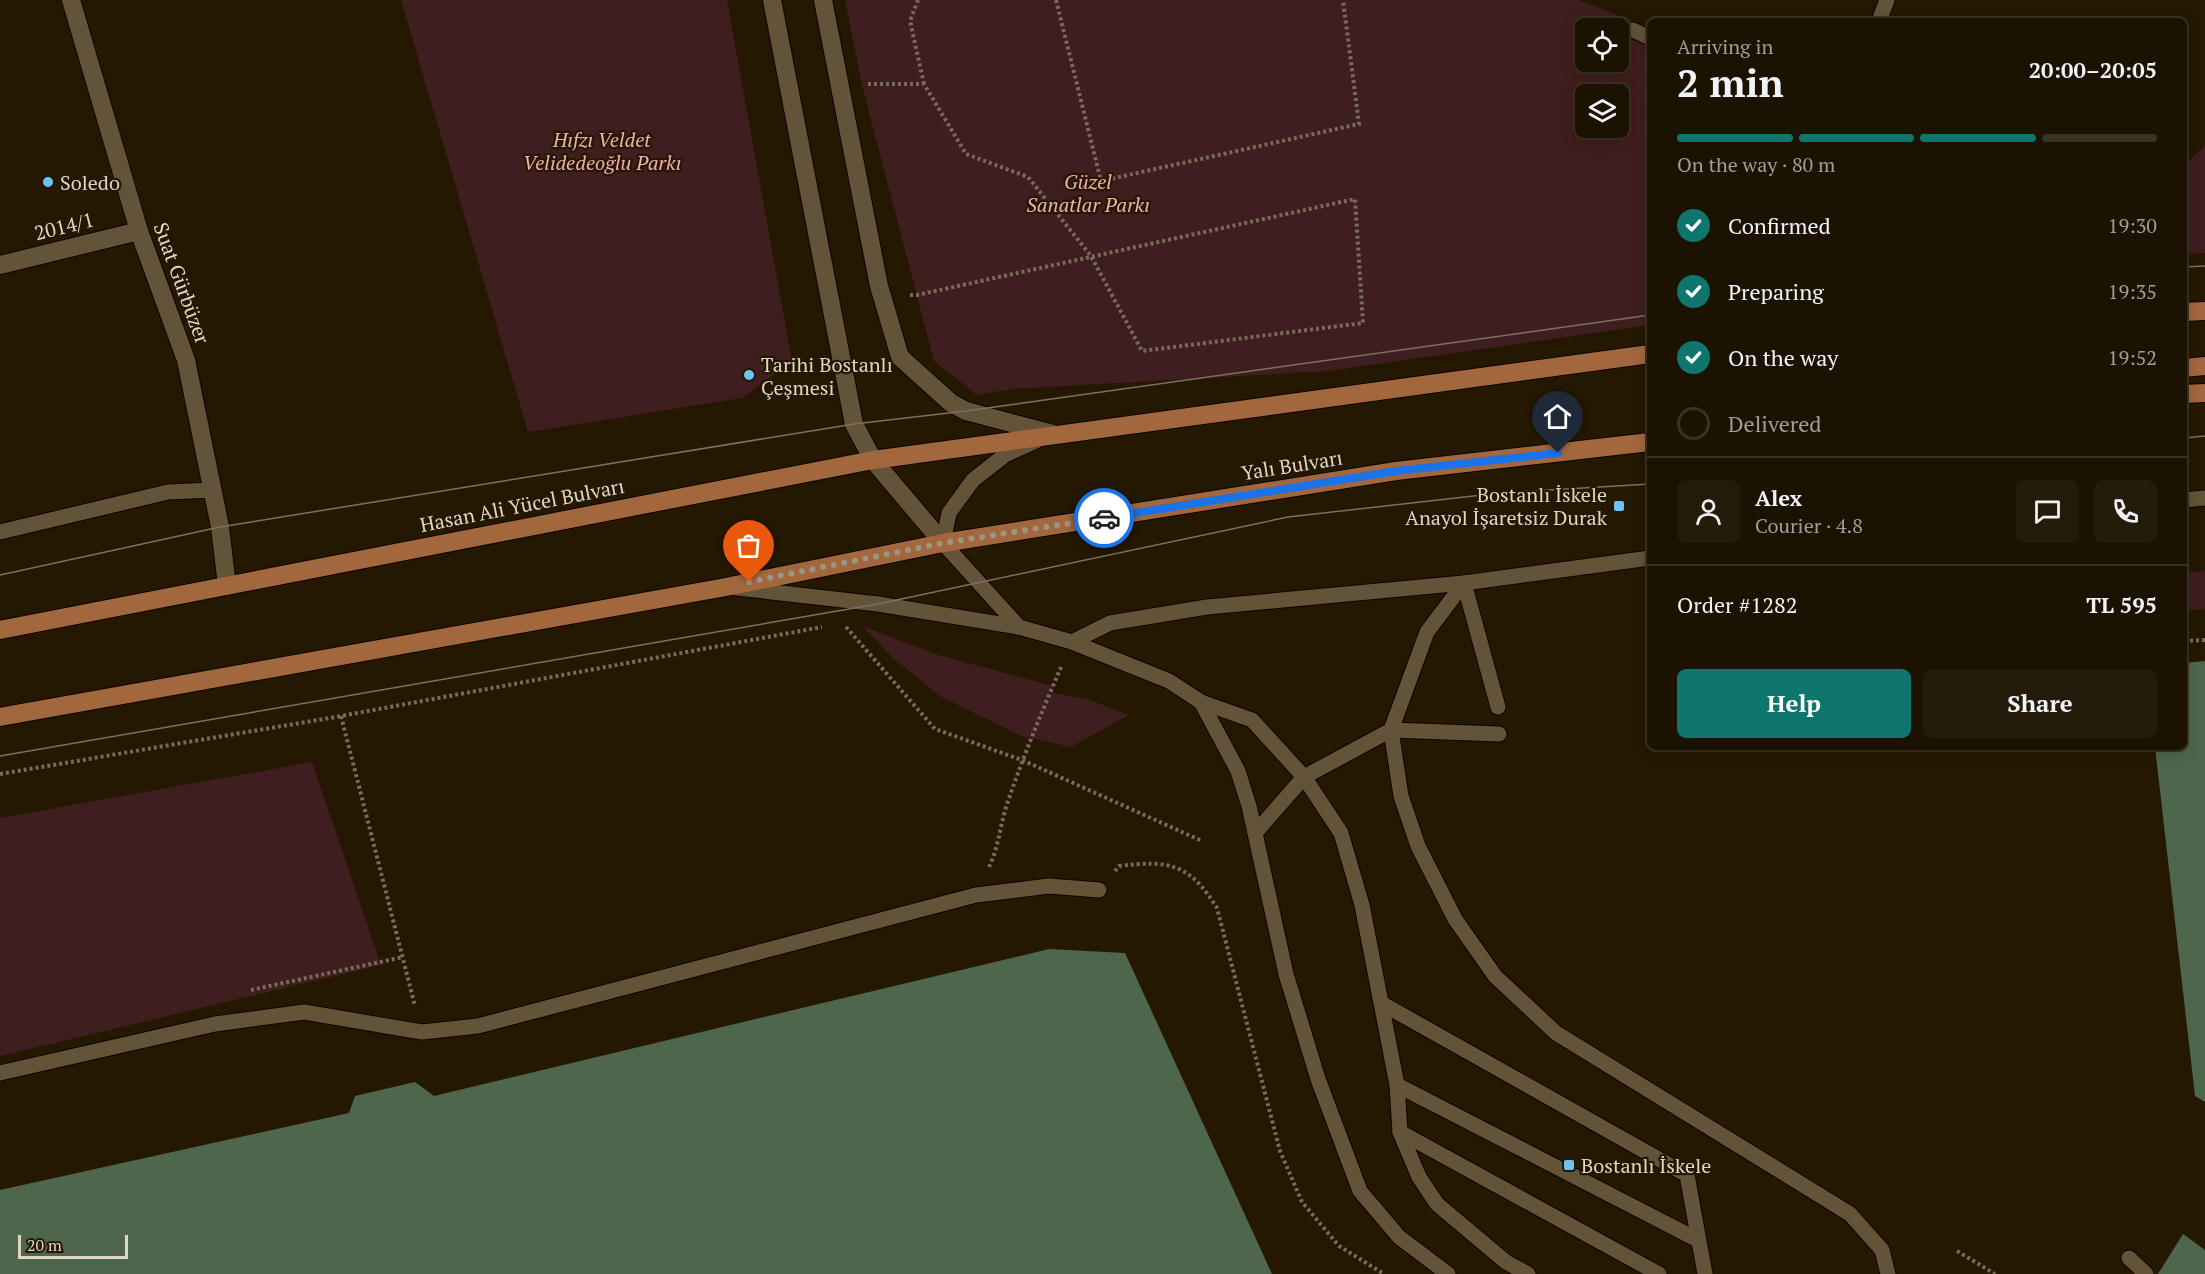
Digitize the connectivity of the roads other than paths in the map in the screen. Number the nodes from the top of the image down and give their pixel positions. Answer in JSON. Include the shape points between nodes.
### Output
{"nodes":[{"id":1,"x":71,"y":0,"type":"edge"},
{"id":2,"x":772,"y":0,"type":"edge"},
{"id":3,"x":824,"y":0,"type":"edge"},
{"id":4,"x":1887,"y":0,"type":"edge"},
{"id":5,"x":1880,"y":18,"type":"edge"},
{"id":6,"x":1633,"y":30,"type":"dead end"},
{"id":7,"x":1647,"y":37,"type":"edge"},
{"id":8,"x":139,"y":231,"type":"junction"},
{"id":9,"x":0,"y":265,"type":"edge"},
{"id":10,"x":2205,"y":311,"type":"edge"},
{"id":11,"x":2187,"y":312,"type":"edge"},
{"id":12,"x":1647,"y":354,"type":"edge"},
{"id":13,"x":2205,"y":366,"type":"edge"},
{"id":14,"x":2187,"y":368,"type":"edge"},
{"id":15,"x":2205,"y":393,"type":"edge"},
{"id":16,"x":2187,"y":394,"type":"edge"},
{"id":17,"x":1053,"y":434,"type":"junction"},
{"id":18,"x":1647,"y":442,"type":"edge"},
{"id":19,"x":873,"y":460,"type":"junction"},
{"id":20,"x":213,"y":490,"type":"junction"},
{"id":21,"x":2205,"y":498,"type":"edge"},
{"id":22,"x":2187,"y":500,"type":"edge"},
{"id":23,"x":0,"y":532,"type":"edge"},
{"id":24,"x":943,"y":543,"type":"junction"},
{"id":25,"x":1647,"y":558,"type":"edge"},
{"id":26,"x":1464,"y":583,"type":"junction"},
{"id":27,"x":227,"y":586,"type":"junction"},
{"id":28,"x":726,"y":586,"type":"junction"},
{"id":29,"x":1019,"y":627,"type":"junction"},
{"id":30,"x":0,"y":630,"type":"edge"},
{"id":31,"x":1072,"y":642,"type":"junction"},
{"id":32,"x":1201,"y":702,"type":"junction"},
{"id":33,"x":1498,"y":707,"type":"dead end"},
{"id":34,"x":0,"y":717,"type":"edge"},
{"id":35,"x":1391,"y":730,"type":"junction"},
{"id":36,"x":1498,"y":734,"type":"dead end"},
{"id":37,"x":1304,"y":777,"type":"junction"},
{"id":38,"x":1255,"y":833,"type":"junction"},
{"id":39,"x":1099,"y":890,"type":"road end"},
{"id":40,"x":1381,"y":1003,"type":"junction"},
{"id":41,"x":0,"y":1073,"type":"edge"},
{"id":42,"x":1397,"y":1085,"type":"junction"},
{"id":43,"x":1400,"y":1132,"type":"junction"},
{"id":44,"x":1698,"y":1240,"type":"junction"},
{"id":45,"x":2129,"y":1258,"type":"dead end"},
{"id":46,"x":1448,"y":1274,"type":"edge"},
{"id":47,"x":1528,"y":1274,"type":"edge"},
{"id":48,"x":1659,"y":1274,"type":"edge"},
{"id":49,"x":1705,"y":1274,"type":"edge"},
{"id":50,"x":1888,"y":1274,"type":"edge"},
{"id":51,"x":2146,"y":1274,"type":"edge"}],
"edges":[{"from":1,"to":8,"type":"street","name":"Suat Gürbüzer"},
{"from":2,"to":19,"type":"street","via":[[854,424]]},
{"from":3,"to":17,"type":"street","via":[[882,298],[900,357],[951,403],[966,411]]},
{"from":4,"to":5,"type":"lane"},
{"from":6,"to":7,"type":"lane"},
{"from":8,"to":9,"type":"street","name":"2014/1"},
{"from":8,"to":20,"type":"street","name":"Suat Gürbüzer","via":[[186,360]]},
{"from":10,"to":11,"type":"main road"},
{"from":12,"to":17,"type":"main road"},
{"from":13,"to":14,"type":"main road"},
{"from":15,"to":16,"type":"main road"},
{"from":17,"to":19,"type":"main road","name":"Hasan Ali Yücel Bulvarı"},
{"from":17,"to":24,"type":"lane","via":[[1005,455],[974,480],[949,513]]},
{"from":18,"to":24,"type":"main road","name":"Yalı Bulvarı","via":[[1396,471]]},
{"from":19,"to":24,"type":"street"},
{"from":19,"to":27,"type":"main road","name":"Hasan Ali Yücel Bulvarı"},
{"from":20,"to":23,"type":"lane","via":[[168,492]]},
{"from":20,"to":27,"type":"street","name":"Suat Gürbüzer"},
{"from":21,"to":22,"type":"lane"},
{"from":24,"to":28,"type":"main road"},
{"from":24,"to":29,"type":"lane"},
{"from":25,"to":26,"type":"lane"},
{"from":26,"to":31,"type":"lane","via":[[1207,607],[1110,623]]},
{"from":26,"to":33,"type":"lane"},
{"from":26,"to":35,"type":"lane","via":[[1426,632]]},
{"from":27,"to":30,"type":"main road","name":"Hasan Ali Yücel Bulvarı"},
{"from":28,"to":29,"type":"lane","via":[[878,604]]},
{"from":28,"to":34,"type":"main road"},
{"from":29,"to":31,"type":"lane"},
{"from":31,"to":32,"type":"lane","via":[[1169,681]]},
{"from":32,"to":37,"type":"lane","via":[[1252,720]]},
{"from":32,"to":38,"type":"lane","via":[[1238,771]]},
{"from":35,"to":36,"type":"lane"},
{"from":35,"to":37,"type":"lane"},
{"from":35,"to":50,"type":"lane","via":[[1401,796],[1418,846],[1455,919],[1495,976],[1556,1033],[1850,1214],[1882,1250]]},
{"from":37,"to":38,"type":"lane"},
{"from":37,"to":40,"type":"lane","via":[[1341,833],[1362,904]]},
{"from":38,"to":46,"type":"lane","via":[[1286,974],[1318,1078],[1360,1191],[1399,1237]]},
{"from":39,"to":41,"type":"lane","via":[[1049,886],[976,895],[478,1026],[422,1032],[304,1012],[215,1024]]},
{"from":40,"to":42,"type":"lane"},
{"from":40,"to":44,"type":"lane","via":[[1687,1175]]},
{"from":42,"to":43,"type":"lane"},
{"from":42,"to":44,"type":"lane"},
{"from":43,"to":47,"type":"lane","via":[[1419,1178],[1437,1204],[1506,1262]]},
{"from":43,"to":48,"type":"lane"},
{"from":44,"to":49,"type":"lane"},
{"from":45,"to":51,"type":"lane"}]}
